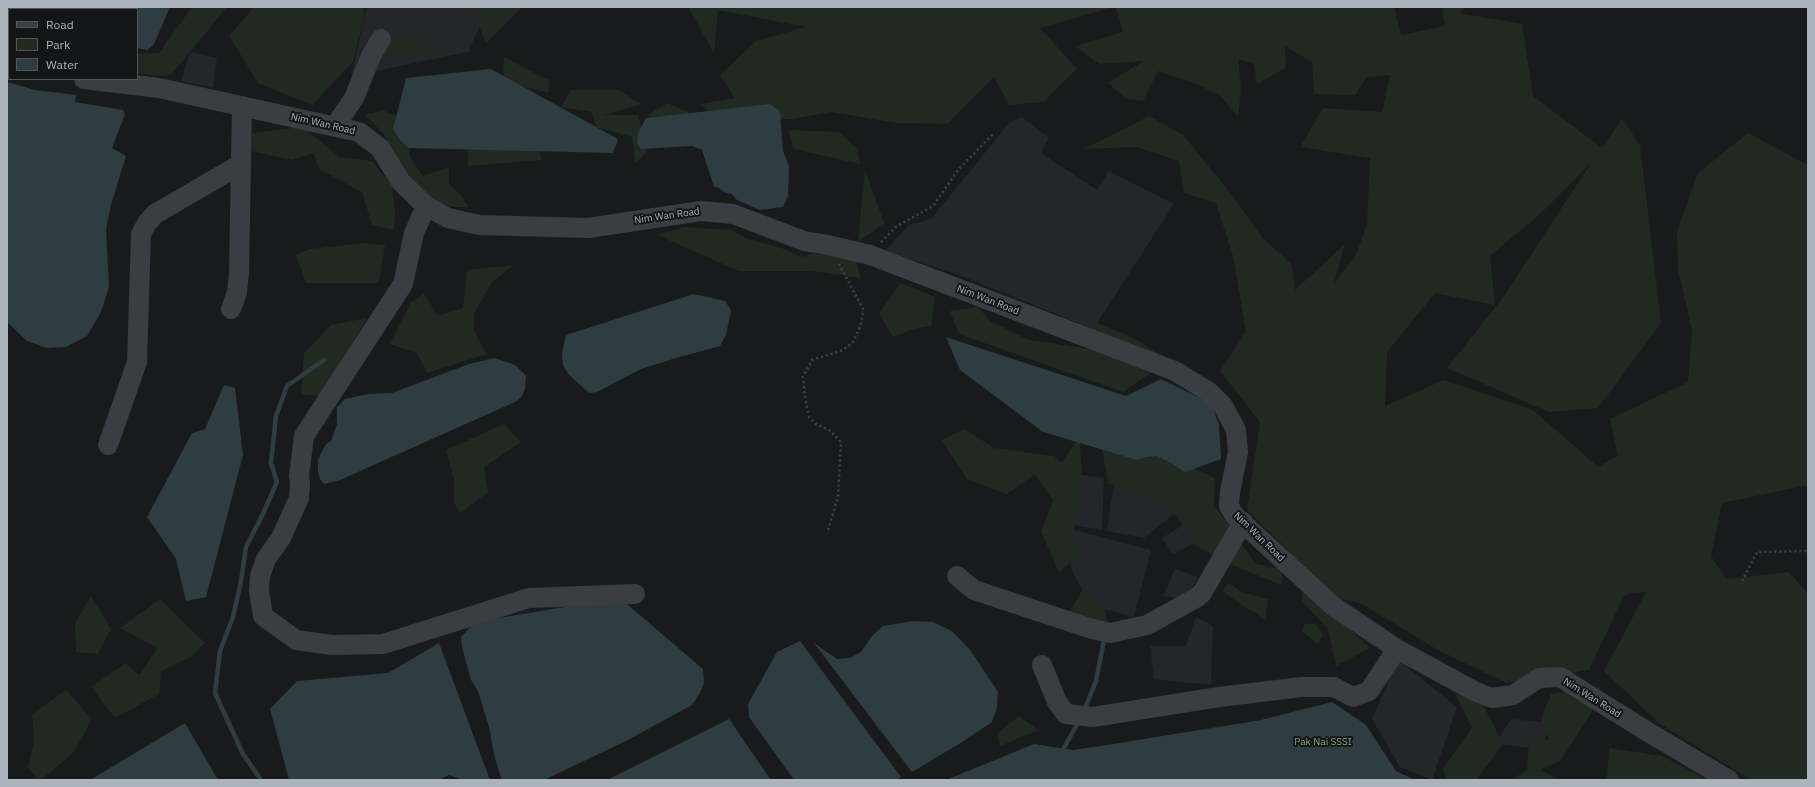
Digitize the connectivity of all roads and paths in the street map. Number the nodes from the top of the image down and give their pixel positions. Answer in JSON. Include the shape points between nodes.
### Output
{"nodes":[{"id":1,"x":381,"y":39,"type":"dead end"},
{"id":2,"x":92,"y":80,"type":"edge"},
{"id":3,"x":242,"y":106,"type":"junction"},
{"id":4,"x":335,"y":126,"type":"junction"},
{"id":5,"x":994,"y":133,"type":"dead end"},
{"id":6,"x":241,"y":164,"type":"junction"},
{"id":7,"x":426,"y":206,"type":"junction"},
{"id":8,"x":828,"y":244,"type":"junction"},
{"id":9,"x":870,"y":255,"type":"junction"},
{"id":10,"x":231,"y":309,"type":"dead end"},
{"id":11,"x":108,"y":445,"type":"dead end"},
{"id":12,"x":1243,"y":522,"type":"junction"},
{"id":13,"x":828,"y":530,"type":"dead end"},
{"id":14,"x":1808,"y":554,"type":"edge"},
{"id":15,"x":957,"y":576,"type":"dead end"},
{"id":16,"x":1742,"y":581,"type":"dead end"},
{"id":17,"x":635,"y":594,"type":"dead end"},
{"id":18,"x":1398,"y":648,"type":"junction"},
{"id":19,"x":1042,"y":665,"type":"dead end"},
{"id":20,"x":1729,"y":780,"type":"edge"}],
"edges":[{"from":1,"to":4,"type":"street","via":[[371,56],[354,98]]},
{"from":2,"to":3,"type":"street","name":"Nim Wan Road","via":[[159,88]]},
{"from":3,"to":4,"type":"street","name":"Nim Wan Road"},
{"from":3,"to":6,"type":"street"},
{"from":4,"to":7,"type":"street","name":"Nim Wan Road","via":[[359,132],[369,138],[380,148],[401,182]]},
{"from":5,"to":9,"type":"path","via":[[958,170],[933,206],[898,226]]},
{"from":6,"to":10,"type":"street","via":[[239,273],[237,292]]},
{"from":6,"to":11,"type":"street","via":[[155,214],[146,223],[141,234],[137,362]]},
{"from":7,"to":8,"type":"street","name":"Nim Wan Road","via":[[448,218],[479,225],[588,228],[701,211],[732,214],[804,241]]},
{"from":7,"to":17,"type":"street","via":[[414,233],[403,284],[304,436],[299,498],[281,538],[266,559],[260,576],[259,591],[263,616],[296,640],[332,645],[383,644],[529,598]]},
{"from":8,"to":9,"type":"street","name":"Nim Wan Road"},
{"from":8,"to":13,"type":"path","via":[[863,309],[861,325],[853,342],[843,350],[812,360],[803,377],[809,417],[816,424],[829,430],[841,442],[838,497]]},
{"from":9,"to":12,"type":"street","name":"Nim Wan Road","via":[[1175,371],[1209,392],[1223,406],[1236,430],[1238,452],[1229,506],[1234,515]]},
{"from":12,"to":15,"type":"street","via":[[1202,593],[1147,624],[1110,633],[974,590]]},
{"from":12,"to":18,"type":"street","name":"Nim Wan Road","via":[[1333,606]]},
{"from":14,"to":16,"type":"path","via":[[1806,551],[1757,552]]},
{"from":18,"to":19,"type":"street","via":[[1369,691],[1353,697],[1334,687],[1302,687],[1093,717],[1066,714],[1057,702]]},
{"from":18,"to":20,"type":"street","name":"Nim Wan Road","via":[[1474,691],[1492,698],[1513,695],[1539,678],[1560,678]]}]}
